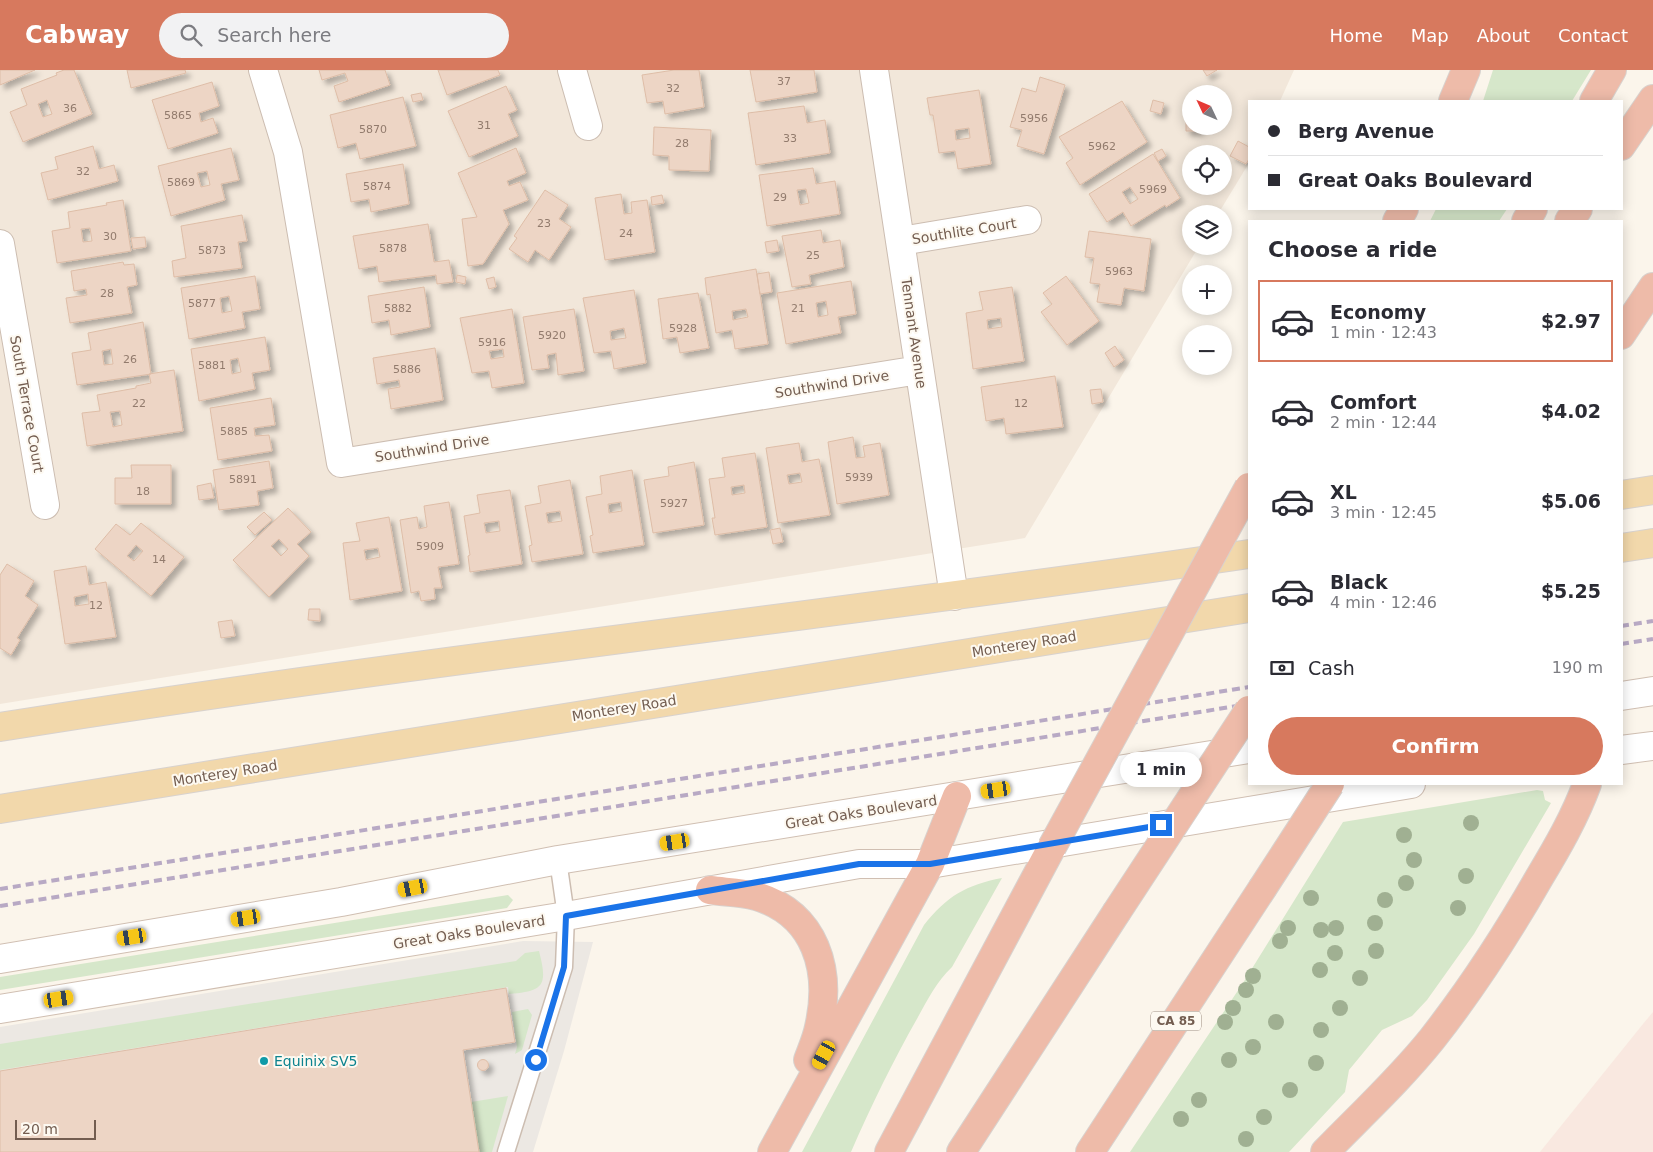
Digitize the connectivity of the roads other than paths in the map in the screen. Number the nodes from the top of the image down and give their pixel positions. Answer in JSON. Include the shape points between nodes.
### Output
{"nodes":[{"id":1,"x":263,"y":70,"type":"edge"},
{"id":2,"x":572,"y":70,"type":"edge"},
{"id":3,"x":874,"y":70,"type":"edge"},
{"id":4,"x":1466,"y":70,"type":"edge"},
{"id":5,"x":1612,"y":70,"type":"edge"},
{"id":6,"x":1653,"y":99,"type":"edge"},
{"id":7,"x":1453,"y":100,"type":"edge"},
{"id":8,"x":1595,"y":100,"type":"edge"},
{"id":9,"x":588,"y":126,"type":"dead end"},
{"id":10,"x":1623,"y":143,"type":"edge"},
{"id":11,"x":1027,"y":220,"type":"dead end"},
{"id":12,"x":901,"y":241,"type":"junction"},
{"id":13,"x":0,"y":244,"type":"edge"},
{"id":14,"x":1653,"y":287,"type":"edge"},
{"id":15,"x":1623,"y":332,"type":"edge"},
{"id":16,"x":919,"y":370,"type":"junction"},
{"id":17,"x":1248,"y":489,"type":"edge"},
{"id":18,"x":1653,"y":490,"type":"edge"},
{"id":19,"x":1623,"y":495,"type":"edge"},
{"id":20,"x":45,"y":505,"type":"dead end"},
{"id":21,"x":1653,"y":543,"type":"edge"},
{"id":22,"x":1623,"y":548,"type":"edge"},
{"id":23,"x":1248,"y":554,"type":"edge"},
{"id":24,"x":954,"y":596,"type":"junction"},
{"id":25,"x":1248,"y":608,"type":"edge"},
{"id":26,"x":1653,"y":691,"type":"edge"},
{"id":27,"x":1623,"y":696,"type":"edge"},
{"id":28,"x":1248,"y":712,"type":"edge"},
{"id":29,"x":0,"y":727,"type":"edge"},
{"id":30,"x":1653,"y":746,"type":"edge"},
{"id":31,"x":1248,"y":749,"type":"edge"},
{"id":32,"x":1623,"y":750,"type":"edge"},
{"id":33,"x":1329,"y":785,"type":"edge"},
{"id":34,"x":1405,"y":785,"type":"edge"},
{"id":35,"x":1587,"y":785,"type":"edge"},
{"id":36,"x":956,"y":796,"type":"junction"},
{"id":37,"x":0,"y":809,"type":"edge"},
{"id":38,"x":558,"y":860,"type":"junction"},
{"id":39,"x":930,"y":864,"type":"junction"},
{"id":40,"x":710,"y":890,"type":"junction"},
{"id":41,"x":566,"y":916,"type":"junction"},
{"id":42,"x":0,"y":959,"type":"edge"},
{"id":43,"x":0,"y":1009,"type":"edge"},
{"id":44,"x":786,"y":1124,"type":"junction"},
{"id":45,"x":506,"y":1152,"type":"edge"},
{"id":46,"x":772,"y":1152,"type":"edge"},
{"id":47,"x":889,"y":1152,"type":"edge"},
{"id":48,"x":961,"y":1152,"type":"edge"},
{"id":49,"x":1090,"y":1152,"type":"edge"},
{"id":50,"x":1325,"y":1152,"type":"edge"}],
"edges":[{"from":1,"to":16,"type":"main road","name":"Southwind Drive","via":[[288,152],[341,463]]},
{"from":2,"to":9,"type":"main road"},
{"from":3,"to":12,"type":"main road","name":"Tennant Avenue"},
{"from":4,"to":7,"type":"highway"},
{"from":5,"to":8,"type":"highway"},
{"from":6,"to":10,"type":"highway"},
{"from":11,"to":12,"type":"main road","name":"Southlite Court"},
{"from":12,"to":16,"type":"main road","name":"Tennant Avenue"},
{"from":13,"to":20,"type":"main road","name":"South Terrace Court"},
{"from":14,"to":15,"type":"highway"},
{"from":16,"to":24,"type":"main road","name":"Tennant Avenue"},
{"from":17,"to":47,"type":"highway","bridge":true,"via":[[999,943]]},
{"from":18,"to":19,"type":"main road"},
{"from":21,"to":22,"type":"main road"},
{"from":23,"to":24,"type":"main road"},
{"from":24,"to":29,"type":"main road","via":[[251,690]]},
{"from":25,"to":37,"type":"main road","name":"Monterey Road"},
{"from":26,"to":27,"type":"main road"},
{"from":28,"to":48,"type":"highway","bridge":true},
{"from":30,"to":32,"type":"main road"},
{"from":31,"to":36,"type":"main road","name":"Great Oaks Boulevard"},
{"from":33,"to":49,"type":"highway","number":"CA 85","bridge":true},
{"from":34,"to":39,"type":"main road","name":"Great Oaks Boulevard"},
{"from":35,"to":50,"type":"highway","via":[[1566,832],[1514,922],[1469,988],[1431,1040]]},
{"from":36,"to":38,"type":"main road","name":"Great Oaks Boulevard"},
{"from":36,"to":39,"type":"highway"},
{"from":38,"to":41,"type":"lane"},
{"from":38,"to":42,"type":"main road","name":"Great Oaks Boulevard","via":[[341,902]]},
{"from":39,"to":40,"type":"main road","name":"Great Oaks Boulevard","via":[[859,864]]},
{"from":39,"to":44,"type":"highway"},
{"from":40,"to":41,"type":"main road","name":"Great Oaks Boulevard"},
{"from":40,"to":44,"type":"highway","via":[[754,896],[776,904],[797,918],[819,956],[823,990],[819,1027]]},
{"from":41,"to":43,"type":"main road","name":"Great Oaks Boulevard"},
{"from":41,"to":45,"type":"lane","via":[[564,967]]},
{"from":44,"to":46,"type":"highway"}]}
